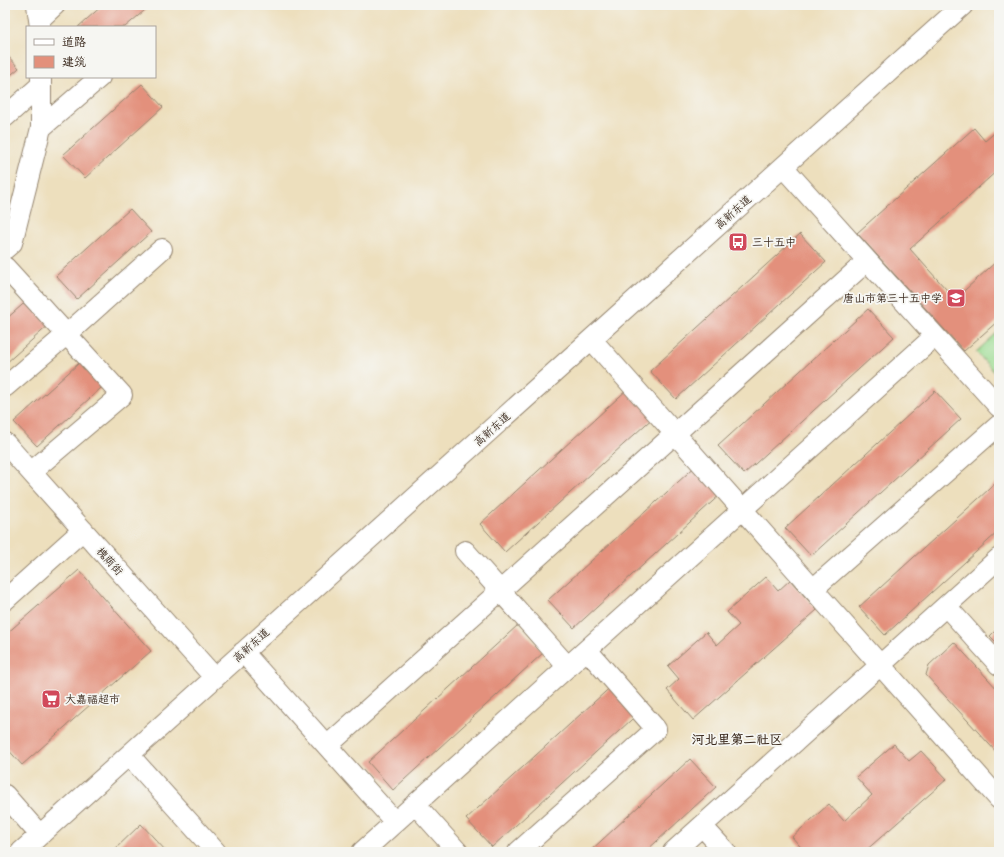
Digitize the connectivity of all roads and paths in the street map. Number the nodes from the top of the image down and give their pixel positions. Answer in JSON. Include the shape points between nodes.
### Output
{"nodes":[{"id":1,"x":55,"y":5,"type":"edge"},
{"id":2,"x":963,"y":5,"type":"edge"},
{"id":3,"x":39,"y":17,"type":"edge"},
{"id":4,"x":99,"y":78,"type":"edge"},
{"id":5,"x":41,"y":81,"type":"edge"},
{"id":6,"x":5,"y":117,"type":"edge"},
{"id":7,"x":41,"y":128,"type":"junction"},
{"id":8,"x":782,"y":167,"type":"junction"},
{"id":9,"x":5,"y":249,"type":"edge"},
{"id":10,"x":162,"y":249,"type":"dead end"},
{"id":11,"x":867,"y":261,"type":"junction"},
{"id":12,"x":5,"y":267,"type":"edge"},
{"id":13,"x":66,"y":335,"type":"junction"},
{"id":14,"x":935,"y":336,"type":"junction"},
{"id":15,"x":592,"y":340,"type":"junction"},
{"id":16,"x":5,"y":387,"type":"edge"},
{"id":17,"x":999,"y":407,"type":"edge"},
{"id":18,"x":999,"y":425,"type":"edge"},
{"id":19,"x":676,"y":433,"type":"junction"},
{"id":20,"x":5,"y":443,"type":"edge"},
{"id":21,"x":31,"y":472,"type":"junction"},
{"id":22,"x":743,"y":509,"type":"junction"},
{"id":23,"x":83,"y":530,"type":"junction"},
{"id":24,"x":464,"y":551,"type":"dead end"},
{"id":25,"x":999,"y":558,"type":"edge"},
{"id":26,"x":813,"y":590,"type":"junction"},
{"id":27,"x":500,"y":592,"type":"junction"},
{"id":28,"x":5,"y":600,"type":"edge"},
{"id":29,"x":946,"y":606,"type":"junction"},
{"id":30,"x":587,"y":650,"type":"junction"},
{"id":31,"x":244,"y":652,"type":"junction"},
{"id":32,"x":879,"y":665,"type":"junction"},
{"id":33,"x":999,"y":665,"type":"edge"},
{"id":34,"x":568,"y":666,"type":"junction"},
{"id":35,"x":215,"y":678,"type":"junction"},
{"id":36,"x":327,"y":746,"type":"junction"},
{"id":37,"x":129,"y":755,"type":"junction"},
{"id":38,"x":5,"y":795,"type":"edge"},
{"id":39,"x":999,"y":799,"type":"edge"},
{"id":40,"x":415,"y":804,"type":"junction"},
{"id":41,"x":395,"y":822,"type":"junction"},
{"id":42,"x":702,"y":826,"type":"junction"},
{"id":43,"x":40,"y":835,"type":"junction"},
{"id":44,"x":207,"y":849,"type":"edge"},
{"id":45,"x":21,"y":852,"type":"edge"},
{"id":46,"x":362,"y":852,"type":"edge"},
{"id":47,"x":458,"y":852,"type":"edge"},
{"id":48,"x":518,"y":852,"type":"edge"},
{"id":49,"x":673,"y":852,"type":"edge"},
{"id":50,"x":726,"y":852,"type":"edge"}],
"edges":[{"from":1,"to":3,"type":"street"},
{"from":2,"to":8,"type":"street","name":"高新东道"},
{"from":4,"to":7,"type":"street"},
{"from":5,"to":6,"type":"street"},
{"from":5,"to":7,"type":"street"},
{"from":7,"to":9,"type":"street","via":[[12,243]]},
{"from":8,"to":11,"type":"street"},
{"from":8,"to":15,"type":"street","name":"高新东道"},
{"from":10,"to":13,"type":"street"},
{"from":11,"to":14,"type":"street"},
{"from":11,"to":19,"type":"street"},
{"from":12,"to":13,"type":"street"},
{"from":13,"to":16,"type":"street"},
{"from":13,"to":21,"type":"street","via":[[122,395]]},
{"from":14,"to":17,"type":"street"},
{"from":14,"to":22,"type":"street"},
{"from":15,"to":19,"type":"street"},
{"from":15,"to":31,"type":"street","name":"高新东道"},
{"from":18,"to":26,"type":"street"},
{"from":19,"to":22,"type":"street"},
{"from":19,"to":27,"type":"street"},
{"from":20,"to":21,"type":"street","name":"槐荫街"},
{"from":21,"to":23,"type":"street","name":"槐荫街"},
{"from":22,"to":26,"type":"street"},
{"from":22,"to":30,"type":"street"},
{"from":23,"to":28,"type":"street"},
{"from":23,"to":35,"type":"street","name":"槐荫街"},
{"from":24,"to":27,"type":"street"},
{"from":25,"to":29,"type":"street"},
{"from":26,"to":32,"type":"street"},
{"from":27,"to":34,"type":"street"},
{"from":27,"to":36,"type":"street"},
{"from":29,"to":32,"type":"street"},
{"from":29,"to":33,"type":"street"},
{"from":30,"to":34,"type":"street"},
{"from":30,"to":48,"type":"street","via":[[656,729]]},
{"from":31,"to":35,"type":"street","name":"高新东道"},
{"from":31,"to":36,"type":"street"},
{"from":32,"to":39,"type":"street"},
{"from":32,"to":42,"type":"street"},
{"from":34,"to":40,"type":"street"},
{"from":35,"to":37,"type":"street","name":"高新东道"},
{"from":36,"to":41,"type":"street"},
{"from":37,"to":43,"type":"street","name":"高新东道"},
{"from":37,"to":44,"type":"street"},
{"from":38,"to":43,"type":"street"},
{"from":40,"to":41,"type":"street"},
{"from":40,"to":47,"type":"street"},
{"from":41,"to":46,"type":"street"},
{"from":42,"to":49,"type":"street"},
{"from":42,"to":50,"type":"street"},
{"from":43,"to":45,"type":"street","name":"高新东道"}]}
